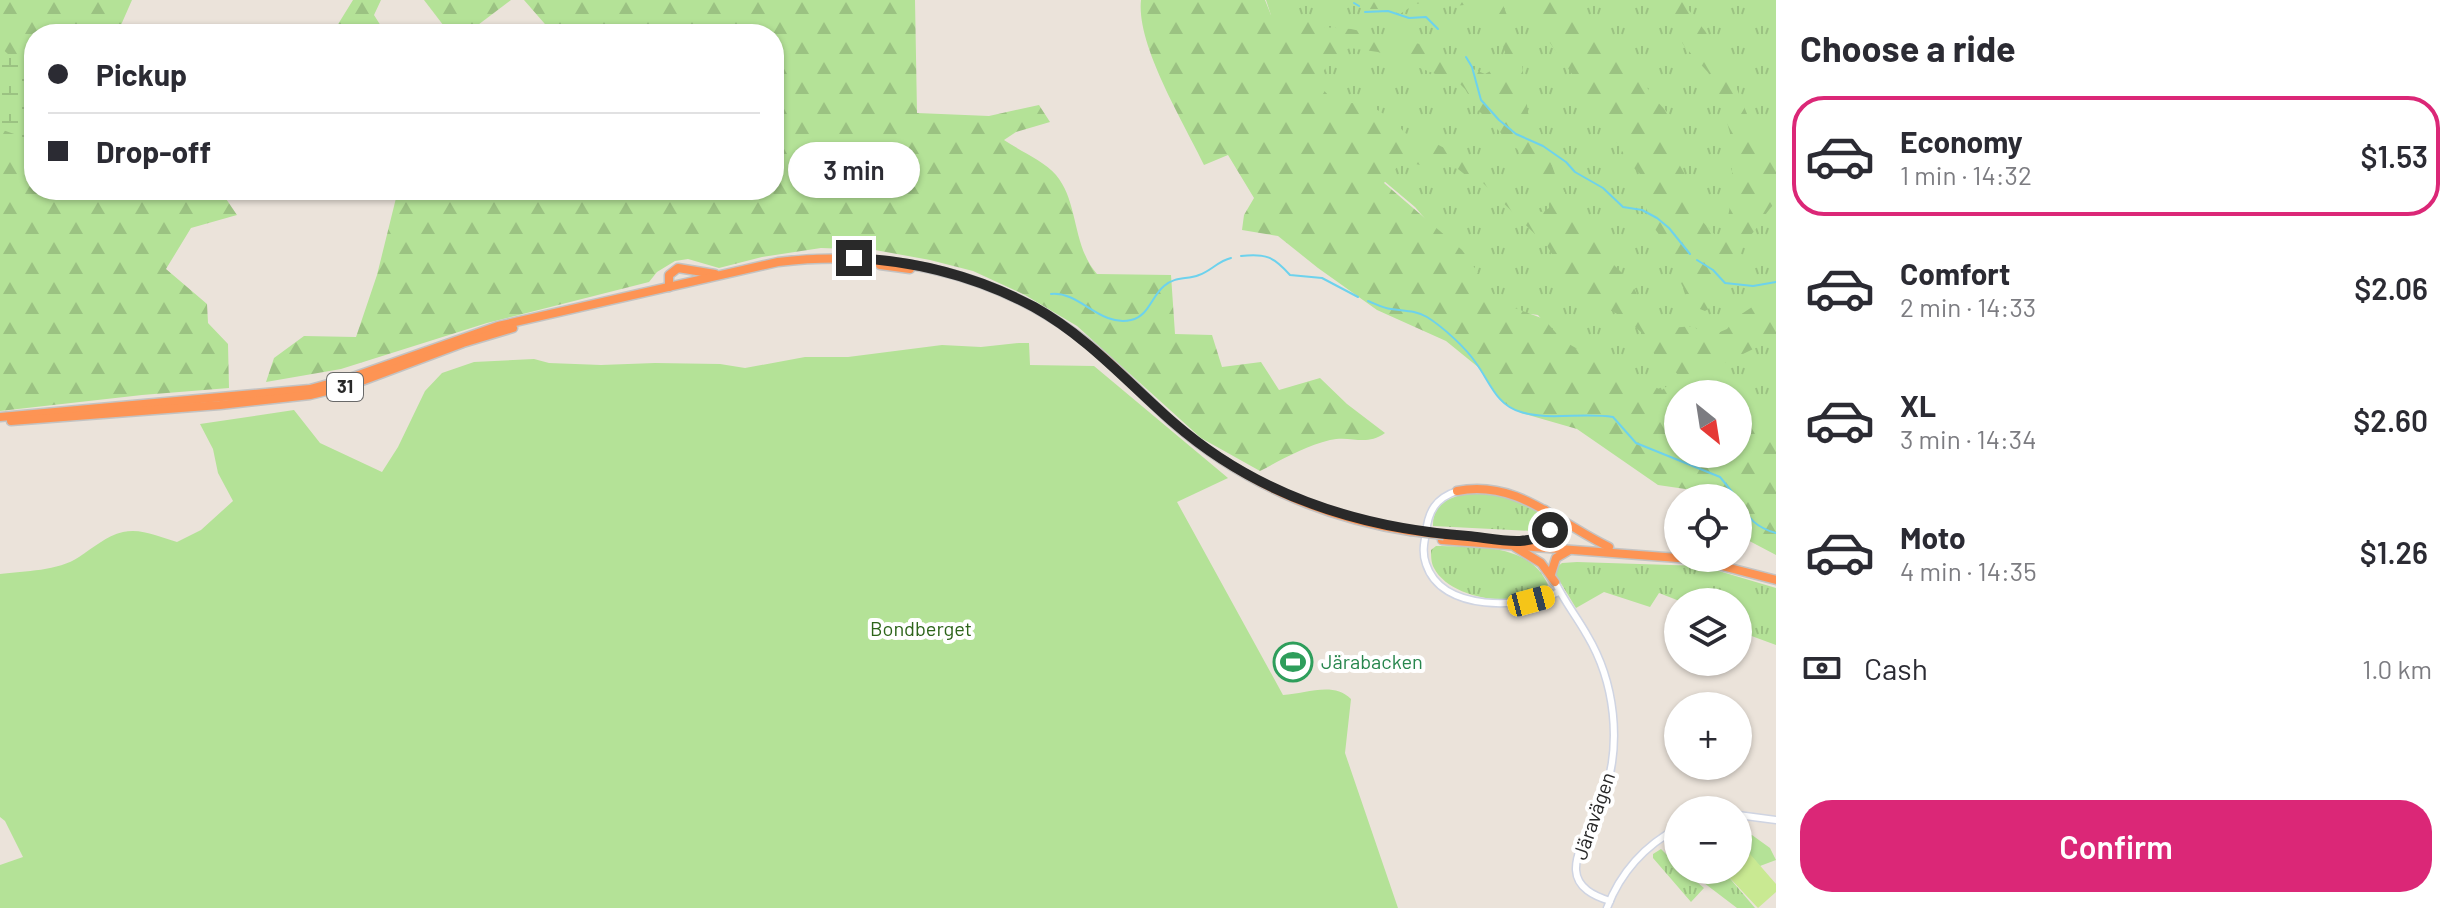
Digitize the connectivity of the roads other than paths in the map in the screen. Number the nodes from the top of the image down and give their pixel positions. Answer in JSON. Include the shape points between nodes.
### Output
{"nodes":[{"id":1,"x":720,"y":275,"type":"junction"},
{"id":2,"x":669,"y":287,"type":"junction"},
{"id":3,"x":0,"y":419,"type":"edge"},
{"id":4,"x":1457,"y":491,"type":"joint"},
{"id":5,"x":1545,"y":510,"type":"junction"},
{"id":6,"x":1410,"y":534,"type":"junction"},
{"id":7,"x":1443,"y":537,"type":"junction"},
{"id":8,"x":1528,"y":541,"type":"junction"},
{"id":9,"x":1510,"y":545,"type":"junction"},
{"id":10,"x":1609,"y":547,"type":"junction"},
{"id":11,"x":1573,"y":549,"type":"junction"},
{"id":12,"x":1664,"y":554,"type":"edge"},
{"id":13,"x":1664,"y":555,"type":"edge"},
{"id":14,"x":1752,"y":571,"type":"edge"},
{"id":15,"x":1749,"y":572,"type":"edge"},
{"id":16,"x":1553,"y":578,"type":"junction"},
{"id":17,"x":1776,"y":578,"type":"edge"},
{"id":18,"x":1559,"y":592,"type":"junction"},
{"id":19,"x":1752,"y":817,"type":"edge"},
{"id":20,"x":1776,"y":820,"type":"edge"},
{"id":21,"x":1664,"y":837,"type":"edge"},
{"id":22,"x":1608,"y":904,"type":"edge"}],
"edges":[{"from":1,"to":2,"type":"highway","number":"31"},
{"from":1,"to":2,"type":"highway","via":[[678,268],[669,275]]},
{"from":1,"to":6,"type":"highway","number":"31","via":[[778,262],[854,258],[915,264],[983,284],[1065,327],[1185,432],[1237,469],[1307,504]]},
{"from":2,"to":3,"type":"highway","number":"31","via":[[484,330],[310,389]]},
{"from":3,"to":6,"type":"highway","number":"31","via":[[310,395],[516,327],[781,267],[871,264],[954,280],[1022,307],[1077,341],[1185,439],[1237,475],[1310,510]]},
{"from":4,"to":5,"type":"highway","via":[[1501,490]]},
{"from":4,"to":18,"type":"street","via":[[1436,503],[1427,520],[1424,556],[1434,578],[1457,594],[1495,604]]},
{"from":5,"to":8,"type":"highway","via":[[1550,530]]},
{"from":5,"to":10,"type":"highway"},
{"from":6,"to":7,"type":"highway","number":"31","bridge":true},
{"from":7,"to":8,"type":"highway","number":"31"},
{"from":7,"to":9,"type":"highway","number":"31"},
{"from":8,"to":10,"type":"highway","number":"31"},
{"from":9,"to":11,"type":"highway","number":"31"},
{"from":9,"to":16,"type":"highway","via":[[1537,559]]},
{"from":10,"to":12,"type":"highway","number":"31"},
{"from":11,"to":13,"type":"highway","number":"31"},
{"from":11,"to":16,"type":"highway","via":[[1556,558]]},
{"from":14,"to":17,"type":"highway","number":"31"},
{"from":15,"to":17,"type":"highway","number":"31"},
{"from":16,"to":18,"type":"street","name":"Järavägen"},
{"from":18,"to":22,"type":"street","name":"Järavägen","via":[[1593,646],[1613,713],[1614,744],[1605,794],[1576,865],[1582,885]]},
{"from":19,"to":20,"type":"street"},
{"from":21,"to":22,"type":"street","via":[[1636,860]]}]}
